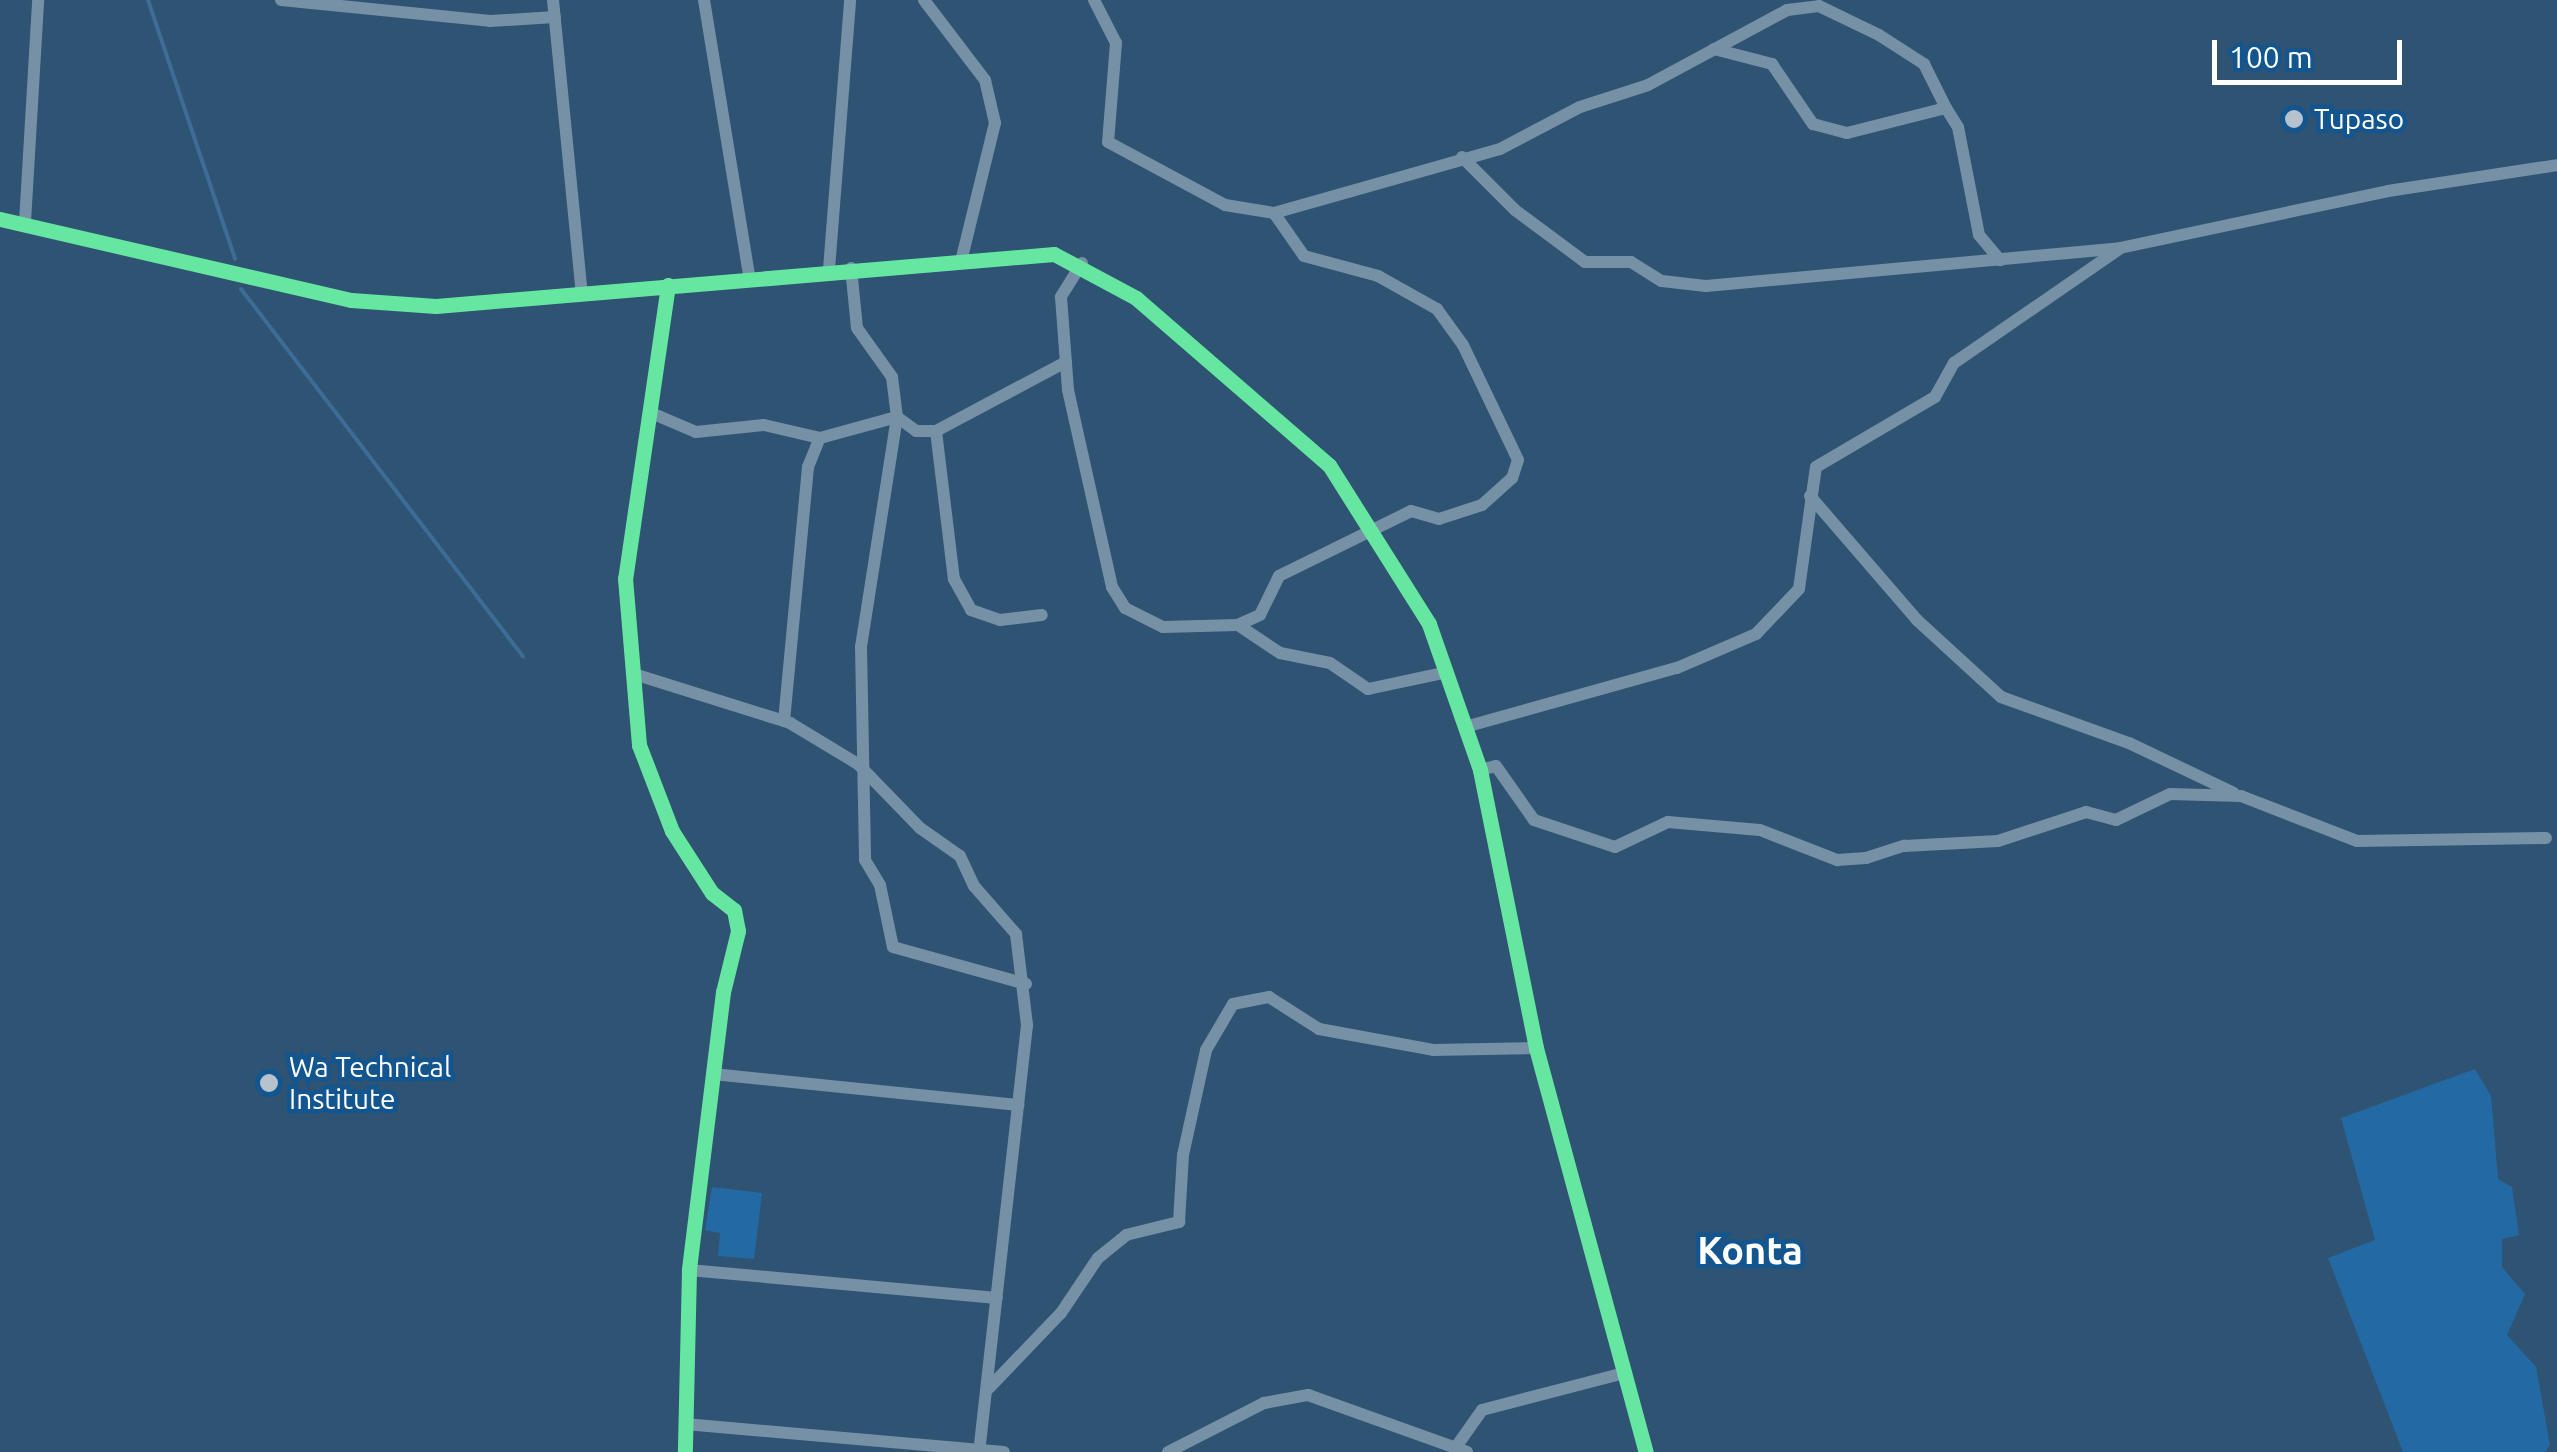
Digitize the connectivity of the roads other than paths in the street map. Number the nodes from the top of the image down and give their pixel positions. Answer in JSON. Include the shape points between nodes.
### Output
{"nodes":[{"id":1,"x":38,"y":0,"type":"edge"},
{"id":2,"x":281,"y":0,"type":"edge"},
{"id":3,"x":553,"y":0,"type":"edge"},
{"id":4,"x":704,"y":0,"type":"edge"},
{"id":5,"x":850,"y":0,"type":"edge"},
{"id":6,"x":924,"y":0,"type":"edge"},
{"id":7,"x":1094,"y":0,"type":"edge"},
{"id":8,"x":388,"y":5,"type":"edge"},
{"id":9,"x":555,"y":17,"type":"junction"},
{"id":10,"x":1714,"y":49,"type":"junction"},
{"id":11,"x":1946,"y":108,"type":"junction"},
{"id":12,"x":1462,"y":157,"type":"junction"},
{"id":13,"x":2557,"y":164,"type":"edge"},
{"id":14,"x":1274,"y":213,"type":"junction"},
{"id":15,"x":0,"y":219,"type":"edge"},
{"id":16,"x":25,"y":222,"type":"junction"},
{"id":17,"x":2120,"y":248,"type":"junction"},
{"id":18,"x":962,"y":257,"type":"junction"},
{"id":19,"x":2000,"y":260,"type":"junction"},
{"id":20,"x":1082,"y":263,"type":"junction"},
{"id":21,"x":851,"y":268,"type":"junction"},
{"id":22,"x":829,"y":269,"type":"junction"},
{"id":23,"x":749,"y":276,"type":"junction"},
{"id":24,"x":668,"y":285,"type":"junction"},
{"id":25,"x":582,"y":294,"type":"junction"},
{"id":26,"x":1066,"y":362,"type":"junction"},
{"id":27,"x":649,"y":412,"type":"junction"},
{"id":28,"x":897,"y":416,"type":"junction"},
{"id":29,"x":936,"y":432,"type":"junction"},
{"id":30,"x":820,"y":438,"type":"junction"},
{"id":31,"x":1810,"y":496,"type":"junction"},
{"id":32,"x":1373,"y":526,"type":"junction"},
{"id":33,"x":1042,"y":615,"type":"dead end"},
{"id":34,"x":1238,"y":625,"type":"junction"},
{"id":35,"x":1446,"y":672,"type":"junction"},
{"id":36,"x":634,"y":674,"type":"junction"},
{"id":37,"x":784,"y":721,"type":"junction"},
{"id":38,"x":1465,"y":727,"type":"junction"},
{"id":39,"x":858,"y":764,"type":"junction"},
{"id":40,"x":1480,"y":770,"type":"junction"},
{"id":41,"x":2241,"y":796,"type":"junction"},
{"id":42,"x":2546,"y":838,"type":"dead end"},
{"id":43,"x":1026,"y":984,"type":"junction"},
{"id":44,"x":1536,"y":1048,"type":"junction"},
{"id":45,"x":713,"y":1074,"type":"junction"},
{"id":46,"x":1018,"y":1105,"type":"junction"},
{"id":47,"x":689,"y":1270,"type":"junction"},
{"id":48,"x":998,"y":1298,"type":"junction"},
{"id":49,"x":1624,"y":1373,"type":"junction"},
{"id":50,"x":989,"y":1388,"type":"junction"},
{"id":51,"x":685,"y":1424,"type":"junction"},
{"id":52,"x":824,"y":1435,"type":"junction"},
{"id":53,"x":1461,"y":1449,"type":"edge"},
{"id":54,"x":979,"y":1450,"type":"edge"},
{"id":55,"x":685,"y":1452,"type":"edge"},
{"id":56,"x":823,"y":1452,"type":"edge"},
{"id":57,"x":1004,"y":1452,"type":"edge"},
{"id":58,"x":1168,"y":1452,"type":"edge"},
{"id":59,"x":1646,"y":1452,"type":"edge"}],
"edges":[{"from":1,"to":16,"type":"street"},
{"from":2,"to":8,"type":"street"},
{"from":3,"to":9,"type":"street"},
{"from":4,"to":23,"type":"street"},
{"from":5,"to":22,"type":"street","via":[[846,128]]},
{"from":6,"to":18,"type":"street","via":[[985,80],[995,123]]},
{"from":7,"to":14,"type":"street","via":[[1116,43],[1108,142],[1225,205]]},
{"from":8,"to":9,"type":"street","via":[[490,21]]},
{"from":9,"to":25,"type":"street"},
{"from":10,"to":11,"type":"street","via":[[1772,64],[1813,124],[1847,134]]},
{"from":10,"to":11,"type":"street","via":[[1750,25],[1820,6],[1924,64]]},
{"from":10,"to":12,"type":"street","via":[[1500,149]]},
{"from":11,"to":19,"type":"street","via":[[1958,127],[1979,236]]},
{"from":12,"to":14,"type":"street"},
{"from":12,"to":19,"type":"street","via":[[1514,210],[1585,262],[1630,262],[1662,281],[1706,286]]},
{"from":13,"to":17,"type":"street"},
{"from":14,"to":32,"type":"street","via":[[1304,256],[1378,276],[1436,309],[1463,344],[1518,460],[1512,478],[1482,505],[1440,519],[1411,512]]},
{"from":15,"to":16,"type":"street"},
{"from":16,"to":25,"type":"street","via":[[351,300],[436,306]]},
{"from":17,"to":19,"type":"street"},
{"from":17,"to":31,"type":"street","via":[[1954,363],[1935,397],[1816,467]]},
{"from":18,"to":20,"type":"street","via":[[1054,254]]},
{"from":18,"to":21,"type":"street"},
{"from":20,"to":26,"type":"street","via":[[1062,288]]},
{"from":20,"to":32,"type":"street","via":[[1212,356],[1329,465]]},
{"from":21,"to":22,"type":"street"},
{"from":21,"to":28,"type":"street","via":[[857,328],[892,377]]},
{"from":22,"to":23,"type":"street"},
{"from":23,"to":24,"type":"street"},
{"from":24,"to":25,"type":"street"},
{"from":24,"to":27,"type":"street"},
{"from":26,"to":29,"type":"street"},
{"from":26,"to":34,"type":"street","via":[[1120,601],[1164,627]]},
{"from":27,"to":30,"type":"street","via":[[696,432],[764,425]]},
{"from":27,"to":36,"type":"street","via":[[625,578]]},
{"from":28,"to":29,"type":"street","via":[[916,431]]},
{"from":28,"to":30,"type":"street"},
{"from":28,"to":39,"type":"street","via":[[861,647]]},
{"from":29,"to":33,"type":"street","via":[[954,579],[971,610],[1000,620]]},
{"from":30,"to":37,"type":"street","via":[[808,467]]},
{"from":31,"to":38,"type":"street","via":[[1799,588],[1756,634],[1677,668]]},
{"from":31,"to":41,"type":"street","via":[[1917,620],[2001,697],[2129,742]]},
{"from":32,"to":34,"type":"street","via":[[1278,576],[1260,615]]},
{"from":32,"to":35,"type":"street","via":[[1429,624]]},
{"from":34,"to":35,"type":"street","via":[[1280,653],[1330,663],[1368,689]]},
{"from":35,"to":38,"type":"street"},
{"from":36,"to":37,"type":"street"},
{"from":36,"to":45,"type":"street","via":[[645,770],[672,831],[712,893],[734,910],[738,931]]},
{"from":37,"to":39,"type":"street"},
{"from":38,"to":40,"type":"street"},
{"from":39,"to":43,"type":"street","via":[[920,828],[960,856],[974,886],[1016,934]]},
{"from":39,"to":43,"type":"street","via":[[866,860],[880,885],[893,947]]},
{"from":40,"to":41,"type":"street","via":[[1496,766],[1534,820],[1584,841],[1615,847],[1668,822],[1760,830],[1838,860],[1904,846],[1998,841],[2086,812],[2116,820],[2170,794]]},
{"from":40,"to":44,"type":"street"},
{"from":41,"to":42,"type":"street","via":[[2357,841]]},
{"from":43,"to":46,"type":"street"},
{"from":44,"to":49,"type":"street"},
{"from":44,"to":50,"type":"street","via":[[1433,1050],[1318,1029],[1269,997],[1233,1004],[1206,1050],[1183,1155],[1179,1222],[1126,1235],[1098,1258],[1061,1312]]},
{"from":45,"to":46,"type":"street"},
{"from":45,"to":47,"type":"street"},
{"from":46,"to":48,"type":"street"},
{"from":47,"to":48,"type":"street"},
{"from":47,"to":51,"type":"street"},
{"from":48,"to":50,"type":"street"},
{"from":49,"to":53,"type":"street","via":[[1482,1410]]},
{"from":49,"to":59,"type":"street"},
{"from":50,"to":54,"type":"street"},
{"from":51,"to":52,"type":"street"},
{"from":51,"to":55,"type":"street"},
{"from":52,"to":54,"type":"street"},
{"from":52,"to":56,"type":"street"},
{"from":53,"to":58,"type":"street","via":[[1308,1394],[1264,1403]]},
{"from":54,"to":57,"type":"street"}]}
